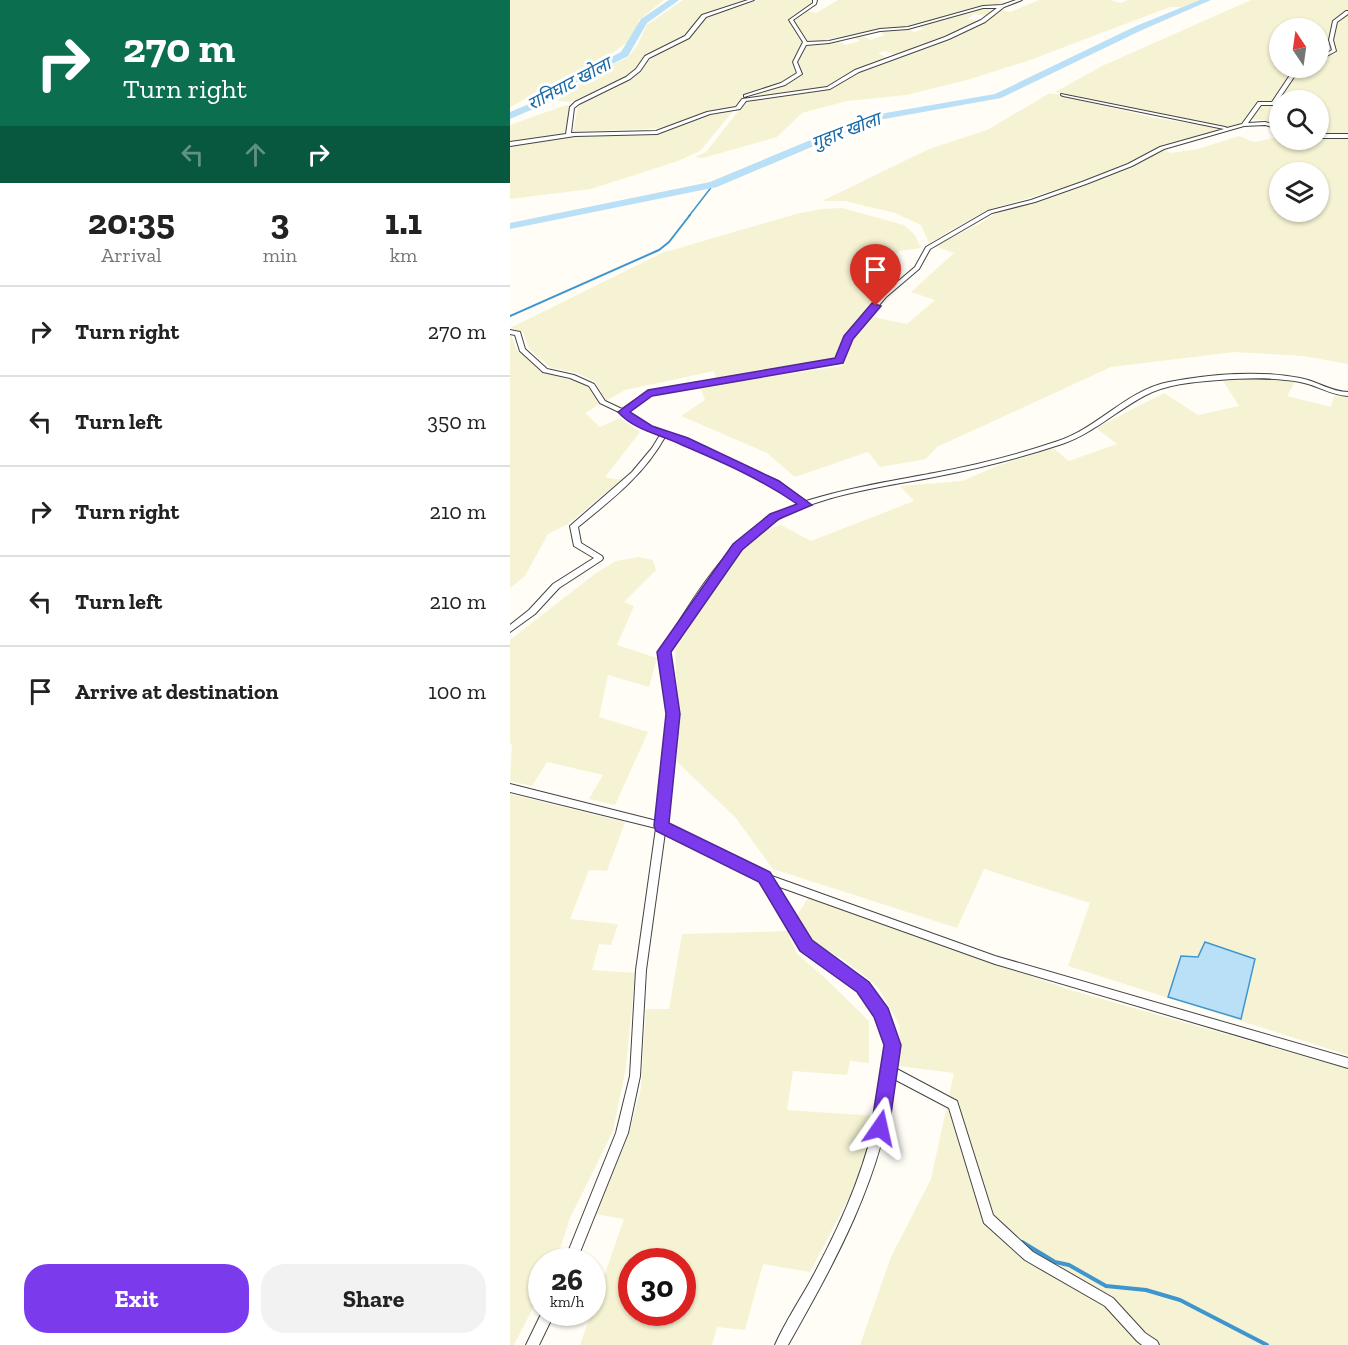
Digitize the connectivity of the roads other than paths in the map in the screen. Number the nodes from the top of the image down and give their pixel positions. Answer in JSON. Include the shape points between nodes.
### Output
{"nodes":[{"id":1,"x":752,"y":0,"type":"edge"},
{"id":2,"x":815,"y":0,"type":"edge"},
{"id":3,"x":1020,"y":0,"type":"edge"},
{"id":4,"x":1002,"y":6,"type":"junction"},
{"id":5,"x":1348,"y":12,"type":"edge"},
{"id":6,"x":805,"y":44,"type":"junction"},
{"id":7,"x":1329,"y":54,"type":"edge"},
{"id":8,"x":1291,"y":78,"type":"edge"},
{"id":9,"x":1063,"y":95,"type":"dead end"},
{"id":10,"x":744,"y":100,"type":"junction"},
{"id":11,"x":1269,"y":124,"type":"edge"},
{"id":12,"x":1244,"y":125,"type":"junction"},
{"id":13,"x":1232,"y":129,"type":"junction"},
{"id":14,"x":568,"y":135,"type":"junction"},
{"id":15,"x":1329,"y":136,"type":"edge"},
{"id":16,"x":1348,"y":136,"type":"edge"},
{"id":17,"x":510,"y":144,"type":"edge"},
{"id":18,"x":510,"y":332,"type":"edge"},
{"id":19,"x":1348,"y":394,"type":"edge"},
{"id":20,"x":623,"y":412,"type":"junction"},
{"id":21,"x":663,"y":435,"type":"junction"},
{"id":22,"x":806,"y":505,"type":"junction"},
{"id":23,"x":510,"y":629,"type":"edge"},
{"id":24,"x":510,"y":788,"type":"edge"},
{"id":25,"x":662,"y":826,"type":"junction"},
{"id":26,"x":765,"y":877,"type":"junction"},
{"id":27,"x":1348,"y":1063,"type":"edge"},
{"id":28,"x":890,"y":1071,"type":"junction"},
{"id":29,"x":576,"y":1248,"type":"edge"},
{"id":30,"x":542,"y":1326,"type":"edge"},
{"id":31,"x":532,"y":1345,"type":"edge"},
{"id":32,"x":781,"y":1345,"type":"edge"},
{"id":33,"x":1153,"y":1345,"type":"edge"}],
"edges":[{"from":1,"to":14,"type":"street","via":[[704,16],[687,37],[647,57],[628,78],[572,107]]},
{"from":2,"to":6,"type":"street","via":[[791,20]]},
{"from":3,"to":4,"type":"street"},
{"from":4,"to":6,"type":"street","via":[[983,7],[908,28]]},
{"from":4,"to":10,"type":"street","via":[[965,30],[857,71],[828,88]]},
{"from":5,"to":7,"type":"street","via":[[1335,21],[1331,40],[1334,51]]},
{"from":6,"to":10,"type":"street","via":[[795,62],[800,73],[783,84],[742,97]]},
{"from":8,"to":12,"type":"street","via":[[1273,104],[1260,103]]},
{"from":9,"to":13,"type":"street"},
{"from":10,"to":14,"type":"street","via":[[738,108],[709,113],[662,132]]},
{"from":11,"to":12,"type":"street"},
{"from":12,"to":13,"type":"street"},
{"from":13,"to":20,"type":"street","via":[[1162,148],[1093,180],[990,212],[945,238],[928,248],[917,268],[884,296],[848,338],[839,360],[648,393]]},
{"from":14,"to":17,"type":"street"},
{"from":15,"to":16,"type":"street"},
{"from":18,"to":20,"type":"street","via":[[518,333],[522,350],[544,370],[592,385],[602,402]]},
{"from":19,"to":22,"type":"street","via":[[1303,380],[1271,376],[1167,385],[1064,441],[936,475],[851,490]]},
{"from":20,"to":21,"type":"street"},
{"from":21,"to":22,"type":"street","via":[[775,483]]},
{"from":21,"to":23,"type":"street","via":[[617,492],[574,525],[577,544],[599,558],[556,586]]},
{"from":22,"to":25,"type":"street","via":[[774,517],[737,547],[664,652],[673,714]]},
{"from":24,"to":25,"type":"street"},
{"from":25,"to":26,"type":"street"},
{"from":25,"to":29,"type":"street","via":[[641,970],[635,1076],[622,1133]]},
{"from":26,"to":27,"type":"street","via":[[995,960]]},
{"from":26,"to":28,"type":"street","via":[[806,945],[863,987],[882,1013],[892,1045]]},
{"from":28,"to":32,"type":"street","via":[[876,1149],[854,1205],[806,1305]]},
{"from":28,"to":33,"type":"street","via":[[953,1105],[988,1219],[1029,1256],[1109,1302]]},
{"from":30,"to":31,"type":"street"}]}
